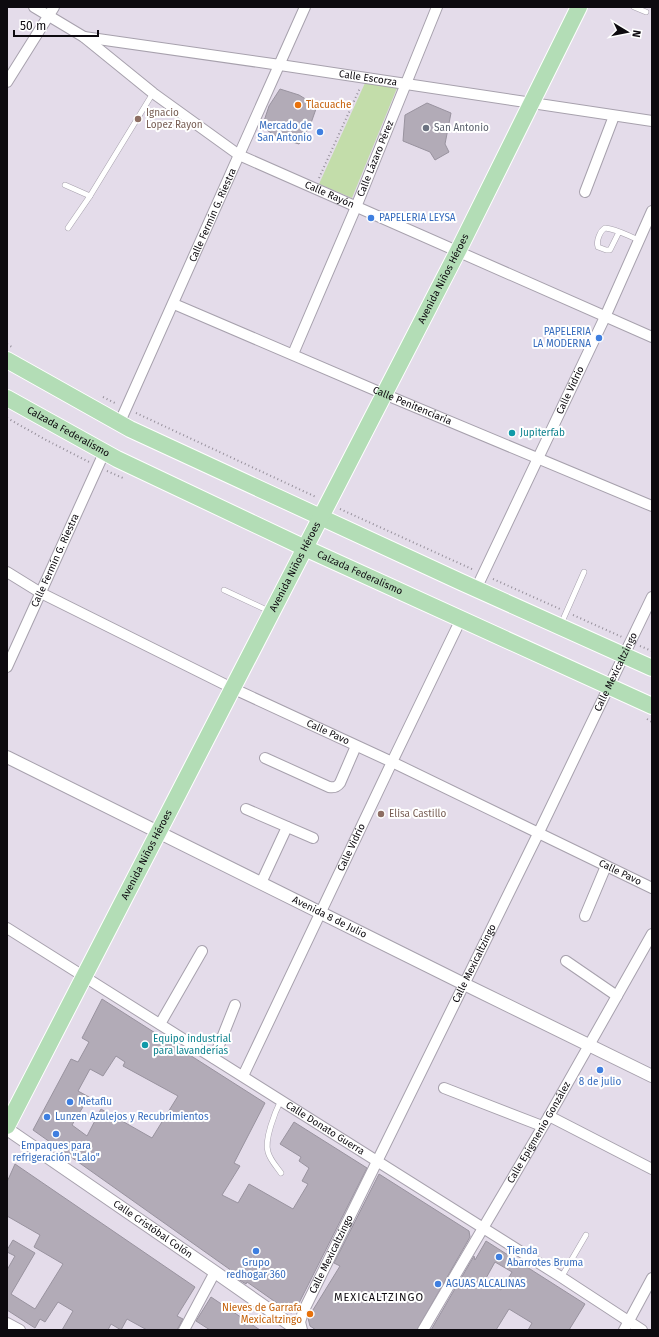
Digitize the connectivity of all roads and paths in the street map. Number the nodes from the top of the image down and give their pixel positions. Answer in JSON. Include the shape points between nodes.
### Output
{"nodes":[{"id":1,"x":34,"y":7,"type":"edge"},
{"id":2,"x":305,"y":7,"type":"edge"},
{"id":3,"x":437,"y":7,"type":"edge"},
{"id":4,"x":579,"y":7,"type":"edge"},
{"id":5,"x":634,"y":7,"type":"edge"},
{"id":6,"x":51,"y":11,"type":"edge"},
{"id":7,"x":646,"y":12,"type":"dead end"},
{"id":8,"x":84,"y":37,"type":"junction"},
{"id":9,"x":280,"y":65,"type":"junction"},
{"id":10,"x":364,"y":78,"type":"junction"},
{"id":11,"x":7,"y":82,"type":"edge"},
{"id":12,"x":406,"y":84,"type":"junction"},
{"id":13,"x":153,"y":94,"type":"junction"},
{"id":14,"x":532,"y":104,"type":"junction"},
{"id":15,"x":614,"y":116,"type":"junction"},
{"id":16,"x":652,"y":121,"type":"edge"},
{"id":17,"x":239,"y":155,"type":"junction"},
{"id":18,"x":66,"y":185,"type":"dead end"},
{"id":19,"x":314,"y":189,"type":"junction"},
{"id":20,"x":585,"y":192,"type":"dead end"},
{"id":21,"x":90,"y":196,"type":"junction"},
{"id":22,"x":356,"y":207,"type":"junction"},
{"id":23,"x":652,"y":211,"type":"edge"},
{"id":24,"x":68,"y":228,"type":"dead end"},
{"id":25,"x":619,"y":232,"type":"junction"},
{"id":26,"x":639,"y":240,"type":"junction"},
{"id":27,"x":458,"y":251,"type":"junction"},
{"id":28,"x":174,"y":304,"type":"junction"},
{"id":29,"x":605,"y":317,"type":"junction"},
{"id":30,"x":652,"y":337,"type":"edge"},
{"id":31,"x":293,"y":354,"type":"junction"},
{"id":32,"x":7,"y":360,"type":"edge"},
{"id":33,"x":384,"y":394,"type":"junction"},
{"id":34,"x":7,"y":398,"type":"edge"},
{"id":35,"x":119,"y":424,"type":"junction"},
{"id":36,"x":104,"y":453,"type":"junction"},
{"id":37,"x":538,"y":458,"type":"junction"},
{"id":38,"x":652,"y":506,"type":"edge"},
{"id":39,"x":321,"y":517,"type":"junction"},
{"id":40,"x":304,"y":548,"type":"junction"},
{"id":41,"x":7,"y":572,"type":"edge"},
{"id":42,"x":584,"y":572,"type":"dead end"},
{"id":43,"x":476,"y":589,"type":"junction"},
{"id":44,"x":224,"y":590,"type":"dead end"},
{"id":45,"x":41,"y":593,"type":"junction"},
{"id":46,"x":652,"y":597,"type":"edge"},
{"id":47,"x":272,"y":612,"type":"junction"},
{"id":48,"x":461,"y":619,"type":"junction"},
{"id":49,"x":560,"y":626,"type":"junction"},
{"id":50,"x":624,"y":655,"type":"junction"},
{"id":51,"x":7,"y":668,"type":"edge"},
{"id":52,"x":652,"y":668,"type":"edge"},
{"id":53,"x":609,"y":687,"type":"junction"},
{"id":54,"x":232,"y":688,"type":"junction"},
{"id":55,"x":652,"y":706,"type":"edge"},
{"id":56,"x":356,"y":746,"type":"junction"},
{"id":57,"x":7,"y":757,"type":"edge"},
{"id":58,"x":265,"y":758,"type":"dead end"},
{"id":59,"x":392,"y":762,"type":"junction"},
{"id":60,"x":246,"y":809,"type":"dead end"},
{"id":61,"x":287,"y":827,"type":"junction"},
{"id":62,"x":158,"y":833,"type":"junction"},
{"id":63,"x":538,"y":834,"type":"junction"},
{"id":64,"x":313,"y":838,"type":"dead end"},
{"id":65,"x":606,"y":866,"type":"junction"},
{"id":66,"x":261,"y":883,"type":"junction"},
{"id":67,"x":652,"y":888,"type":"edge"},
{"id":68,"x":320,"y":913,"type":"junction"},
{"id":69,"x":585,"y":916,"type":"dead end"},
{"id":70,"x":7,"y":928,"type":"edge"},
{"id":71,"x":652,"y":934,"type":"edge"},
{"id":72,"x":202,"y":951,"type":"dead end"},
{"id":73,"x":566,"y":961,"type":"dead end"},
{"id":74,"x":84,"y":976,"type":"junction"},
{"id":75,"x":464,"y":984,"type":"junction"},
{"id":76,"x":617,"y":996,"type":"junction"},
{"id":77,"x":236,"y":1005,"type":"dead end"},
{"id":78,"x":160,"y":1024,"type":"junction"},
{"id":79,"x":589,"y":1045,"type":"junction"},
{"id":80,"x":214,"y":1058,"type":"junction"},
{"id":81,"x":243,"y":1076,"type":"junction"},
{"id":82,"x":652,"y":1076,"type":"edge"},
{"id":83,"x":444,"y":1088,"type":"dead end"},
{"id":84,"x":281,"y":1100,"type":"junction"},
{"id":85,"x":549,"y":1116,"type":"junction"},
{"id":86,"x":7,"y":1126,"type":"edge"},
{"id":87,"x":542,"y":1126,"type":"junction"},
{"id":88,"x":7,"y":1129,"type":"edge"},
{"id":89,"x":377,"y":1161,"type":"junction"},
{"id":90,"x":652,"y":1169,"type":"edge"},
{"id":91,"x":281,"y":1173,"type":"dead end"},
{"id":92,"x":483,"y":1228,"type":"junction"},
{"id":93,"x":586,"y":1235,"type":"dead end"},
{"id":94,"x":215,"y":1272,"type":"junction"},
{"id":95,"x":560,"y":1277,"type":"junction"},
{"id":96,"x":652,"y":1278,"type":"edge"},
{"id":97,"x":7,"y":1322,"type":"edge"},
{"id":98,"x":626,"y":1326,"type":"edge"},
{"id":99,"x":20,"y":1330,"type":"edge"},
{"id":100,"x":184,"y":1330,"type":"edge"},
{"id":101,"x":298,"y":1330,"type":"edge"},
{"id":102,"x":302,"y":1330,"type":"edge"},
{"id":103,"x":423,"y":1330,"type":"edge"},
{"id":104,"x":642,"y":1330,"type":"edge"}],
"edges":[{"from":1,"to":6,"type":"street","name":"Calle Rayón"},
{"from":2,"to":9,"type":"street","name":"Calle Fermín G. Riestra"},
{"from":3,"to":12,"type":"street","name":"Calle Lázaro Pérez"},
{"from":4,"to":14,"type":"main road","name":"Avenida Niños Héroes"},
{"from":5,"to":7,"type":"lane"},
{"from":6,"to":8,"type":"street","name":"Calle Rayón"},
{"from":6,"to":11,"type":"street"},
{"from":8,"to":9,"type":"street","name":"Calle Escorza"},
{"from":8,"to":13,"type":"street","name":"Calle Rayón"},
{"from":9,"to":10,"type":"street","name":"Calle Escorza"},
{"from":9,"to":17,"type":"street","name":"Calle Fermín G. Riestra"},
{"from":10,"to":12,"type":"street","name":"Calle Escorza"},
{"from":10,"to":19,"type":"path"},
{"from":12,"to":14,"type":"street","name":"Calle Escorza"},
{"from":12,"to":22,"type":"street","name":"Calle Lázaro Pérez"},
{"from":13,"to":17,"type":"street","name":"Calle Rayón"},
{"from":13,"to":21,"type":"lane"},
{"from":14,"to":15,"type":"street","name":"Calle Escorza"},
{"from":14,"to":27,"type":"main road","name":"Avenida Niños Héroes"},
{"from":15,"to":16,"type":"street","name":"Calle Escorza"},
{"from":15,"to":20,"type":"street"},
{"from":17,"to":19,"type":"street","name":"Calle Rayón"},
{"from":17,"to":28,"type":"street","name":"Calle Fermín G. Riestra"},
{"from":18,"to":21,"type":"lane"},
{"from":19,"to":22,"type":"street","name":"Calle Rayón"},
{"from":21,"to":24,"type":"lane"},
{"from":22,"to":27,"type":"street","name":"Calle Rayón"},
{"from":22,"to":31,"type":"street","name":"Calle Lázaro Pérez"},
{"from":23,"to":26,"type":"street","name":"Calle Vidrio"},
{"from":25,"to":25,"type":"lane","via":[[603,229],[597,242],[598,247],[610,250]]},
{"from":25,"to":26,"type":"lane"},
{"from":26,"to":29,"type":"street","name":"Calle Vidrio"},
{"from":27,"to":29,"type":"street","name":"Calle Rayón"},
{"from":27,"to":33,"type":"main road","name":"Avenida Niños Héroes"},
{"from":28,"to":31,"type":"street","name":"Calle Penitenciaria"},
{"from":28,"to":35,"type":"street","name":"Calle Fermín G. Riestra"},
{"from":29,"to":30,"type":"street","name":"Calle Rayón"},
{"from":29,"to":37,"type":"street","name":"Calle Vidrio"},
{"from":31,"to":33,"type":"street","name":"Calle Penitenciaria"},
{"from":32,"to":35,"type":"main road"},
{"from":33,"to":37,"type":"street","name":"Calle Penitenciaria"},
{"from":33,"to":39,"type":"main road","name":"Avenida Niños Héroes"},
{"from":34,"to":36,"type":"main road","name":"Calzada Federalismo"},
{"from":35,"to":39,"type":"main road"},
{"from":36,"to":40,"type":"main road","name":"Calzada Federalismo"},
{"from":36,"to":45,"type":"street","name":"Calle Fermín G. Riestra"},
{"from":37,"to":38,"type":"street","name":"Calle Penitenciaria"},
{"from":37,"to":43,"type":"street","name":"Calle Vidrio"},
{"from":39,"to":40,"type":"main road","name":"Avenida Niños Héroes"},
{"from":39,"to":43,"type":"main road"},
{"from":40,"to":47,"type":"main road","name":"Avenida Niños Héroes"},
{"from":40,"to":48,"type":"main road","name":"Calzada Federalismo"},
{"from":41,"to":45,"type":"street","name":"Calle Pavo"},
{"from":42,"to":49,"type":"lane"},
{"from":43,"to":49,"type":"main road"},
{"from":44,"to":47,"type":"lane"},
{"from":45,"to":51,"type":"street","name":"Calle Fermín G. Riestra"},
{"from":45,"to":54,"type":"street","name":"Calle Pavo"},
{"from":46,"to":50,"type":"street","name":"Calle Mexicaltzingo"},
{"from":47,"to":54,"type":"main road","name":"Avenida Niños Héroes"},
{"from":48,"to":53,"type":"main road","name":"Calzada Federalismo"},
{"from":48,"to":59,"type":"street","name":"Calle Vidrio"},
{"from":49,"to":50,"type":"main road"},
{"from":50,"to":52,"type":"main road"},
{"from":50,"to":53,"type":"street","name":"Calle Mexicaltzingo"},
{"from":53,"to":55,"type":"main road","name":"Calzada Federalismo"},
{"from":53,"to":63,"type":"street","name":"Calle Mexicaltzingo"},
{"from":54,"to":56,"type":"street","name":"Calle Pavo"},
{"from":54,"to":62,"type":"main road","name":"Avenida Niños Héroes"},
{"from":56,"to":58,"type":"street","via":[[340,783],[333,788]]},
{"from":56,"to":59,"type":"street","name":"Calle Pavo"},
{"from":57,"to":62,"type":"street","name":"Avenida 8 de Julio"},
{"from":59,"to":63,"type":"street","name":"Calle Pavo"},
{"from":59,"to":68,"type":"street","name":"Calle Vidrio"},
{"from":60,"to":61,"type":"street"},
{"from":61,"to":64,"type":"street"},
{"from":61,"to":66,"type":"street"},
{"from":62,"to":66,"type":"street","name":"Avenida 8 de Julio"},
{"from":62,"to":74,"type":"main road","name":"Avenida Niños Héroes"},
{"from":63,"to":65,"type":"street","name":"Calle Pavo"},
{"from":63,"to":75,"type":"street","name":"Calle Mexicaltzingo"},
{"from":65,"to":67,"type":"street","name":"Calle Pavo"},
{"from":65,"to":69,"type":"street"},
{"from":66,"to":68,"type":"street","name":"Avenida 8 de Julio"},
{"from":68,"to":75,"type":"street","name":"Avenida 8 de Julio"},
{"from":68,"to":81,"type":"street","name":"Calle Vidrio"},
{"from":70,"to":74,"type":"street","name":"Calle Donato Guerra"},
{"from":71,"to":76,"type":"street","name":"Calle Epigmenio González"},
{"from":72,"to":78,"type":"street"},
{"from":73,"to":76,"type":"street"},
{"from":74,"to":78,"type":"street","name":"Calle Donato Guerra"},
{"from":74,"to":86,"type":"main road","name":"Avenida Niños Héroes"},
{"from":75,"to":79,"type":"street","name":"Avenida 8 de Julio"},
{"from":75,"to":89,"type":"street","name":"Calle Mexicaltzingo"},
{"from":76,"to":79,"type":"street","name":"Calle Epigmenio González"},
{"from":77,"to":80,"type":"street"},
{"from":78,"to":80,"type":"street","name":"Calle Donato Guerra"},
{"from":79,"to":82,"type":"street","name":"Avenida 8 de Julio"},
{"from":79,"to":85,"type":"street","name":"Calle Epigmenio González"},
{"from":80,"to":81,"type":"street","name":"Calle Donato Guerra"},
{"from":81,"to":84,"type":"street","name":"Calle Donato Guerra"},
{"from":83,"to":87,"type":"street"},
{"from":84,"to":89,"type":"street","name":"Calle Donato Guerra"},
{"from":84,"to":91,"type":"lane","via":[[267,1145],[268,1152]]},
{"from":85,"to":87,"type":"street","name":"Calle Epigmenio González"},
{"from":85,"to":90,"type":"street"},
{"from":87,"to":92,"type":"street","name":"Calle Epigmenio González"},
{"from":88,"to":94,"type":"street","name":"Calle Cristóbal Colón"},
{"from":89,"to":92,"type":"street","name":"Calle Donato Guerra"},
{"from":89,"to":102,"type":"street","name":"Calle Mexicaltzingo","via":[[304,1312],[300,1322]]},
{"from":92,"to":95,"type":"street","name":"Calle Donato Guerra"},
{"from":92,"to":103,"type":"street","name":"Calle Epigmenio González"},
{"from":93,"to":95,"type":"lane"},
{"from":94,"to":100,"type":"street"},
{"from":94,"to":101,"type":"street","name":"Calle Cristóbal Colón"},
{"from":95,"to":98,"type":"street","name":"Calle Donato Guerra"},
{"from":96,"to":98,"type":"street"},
{"from":97,"to":99,"type":"street"},
{"from":98,"to":104,"type":"street","name":"Calle Donato Guerra"}]}
